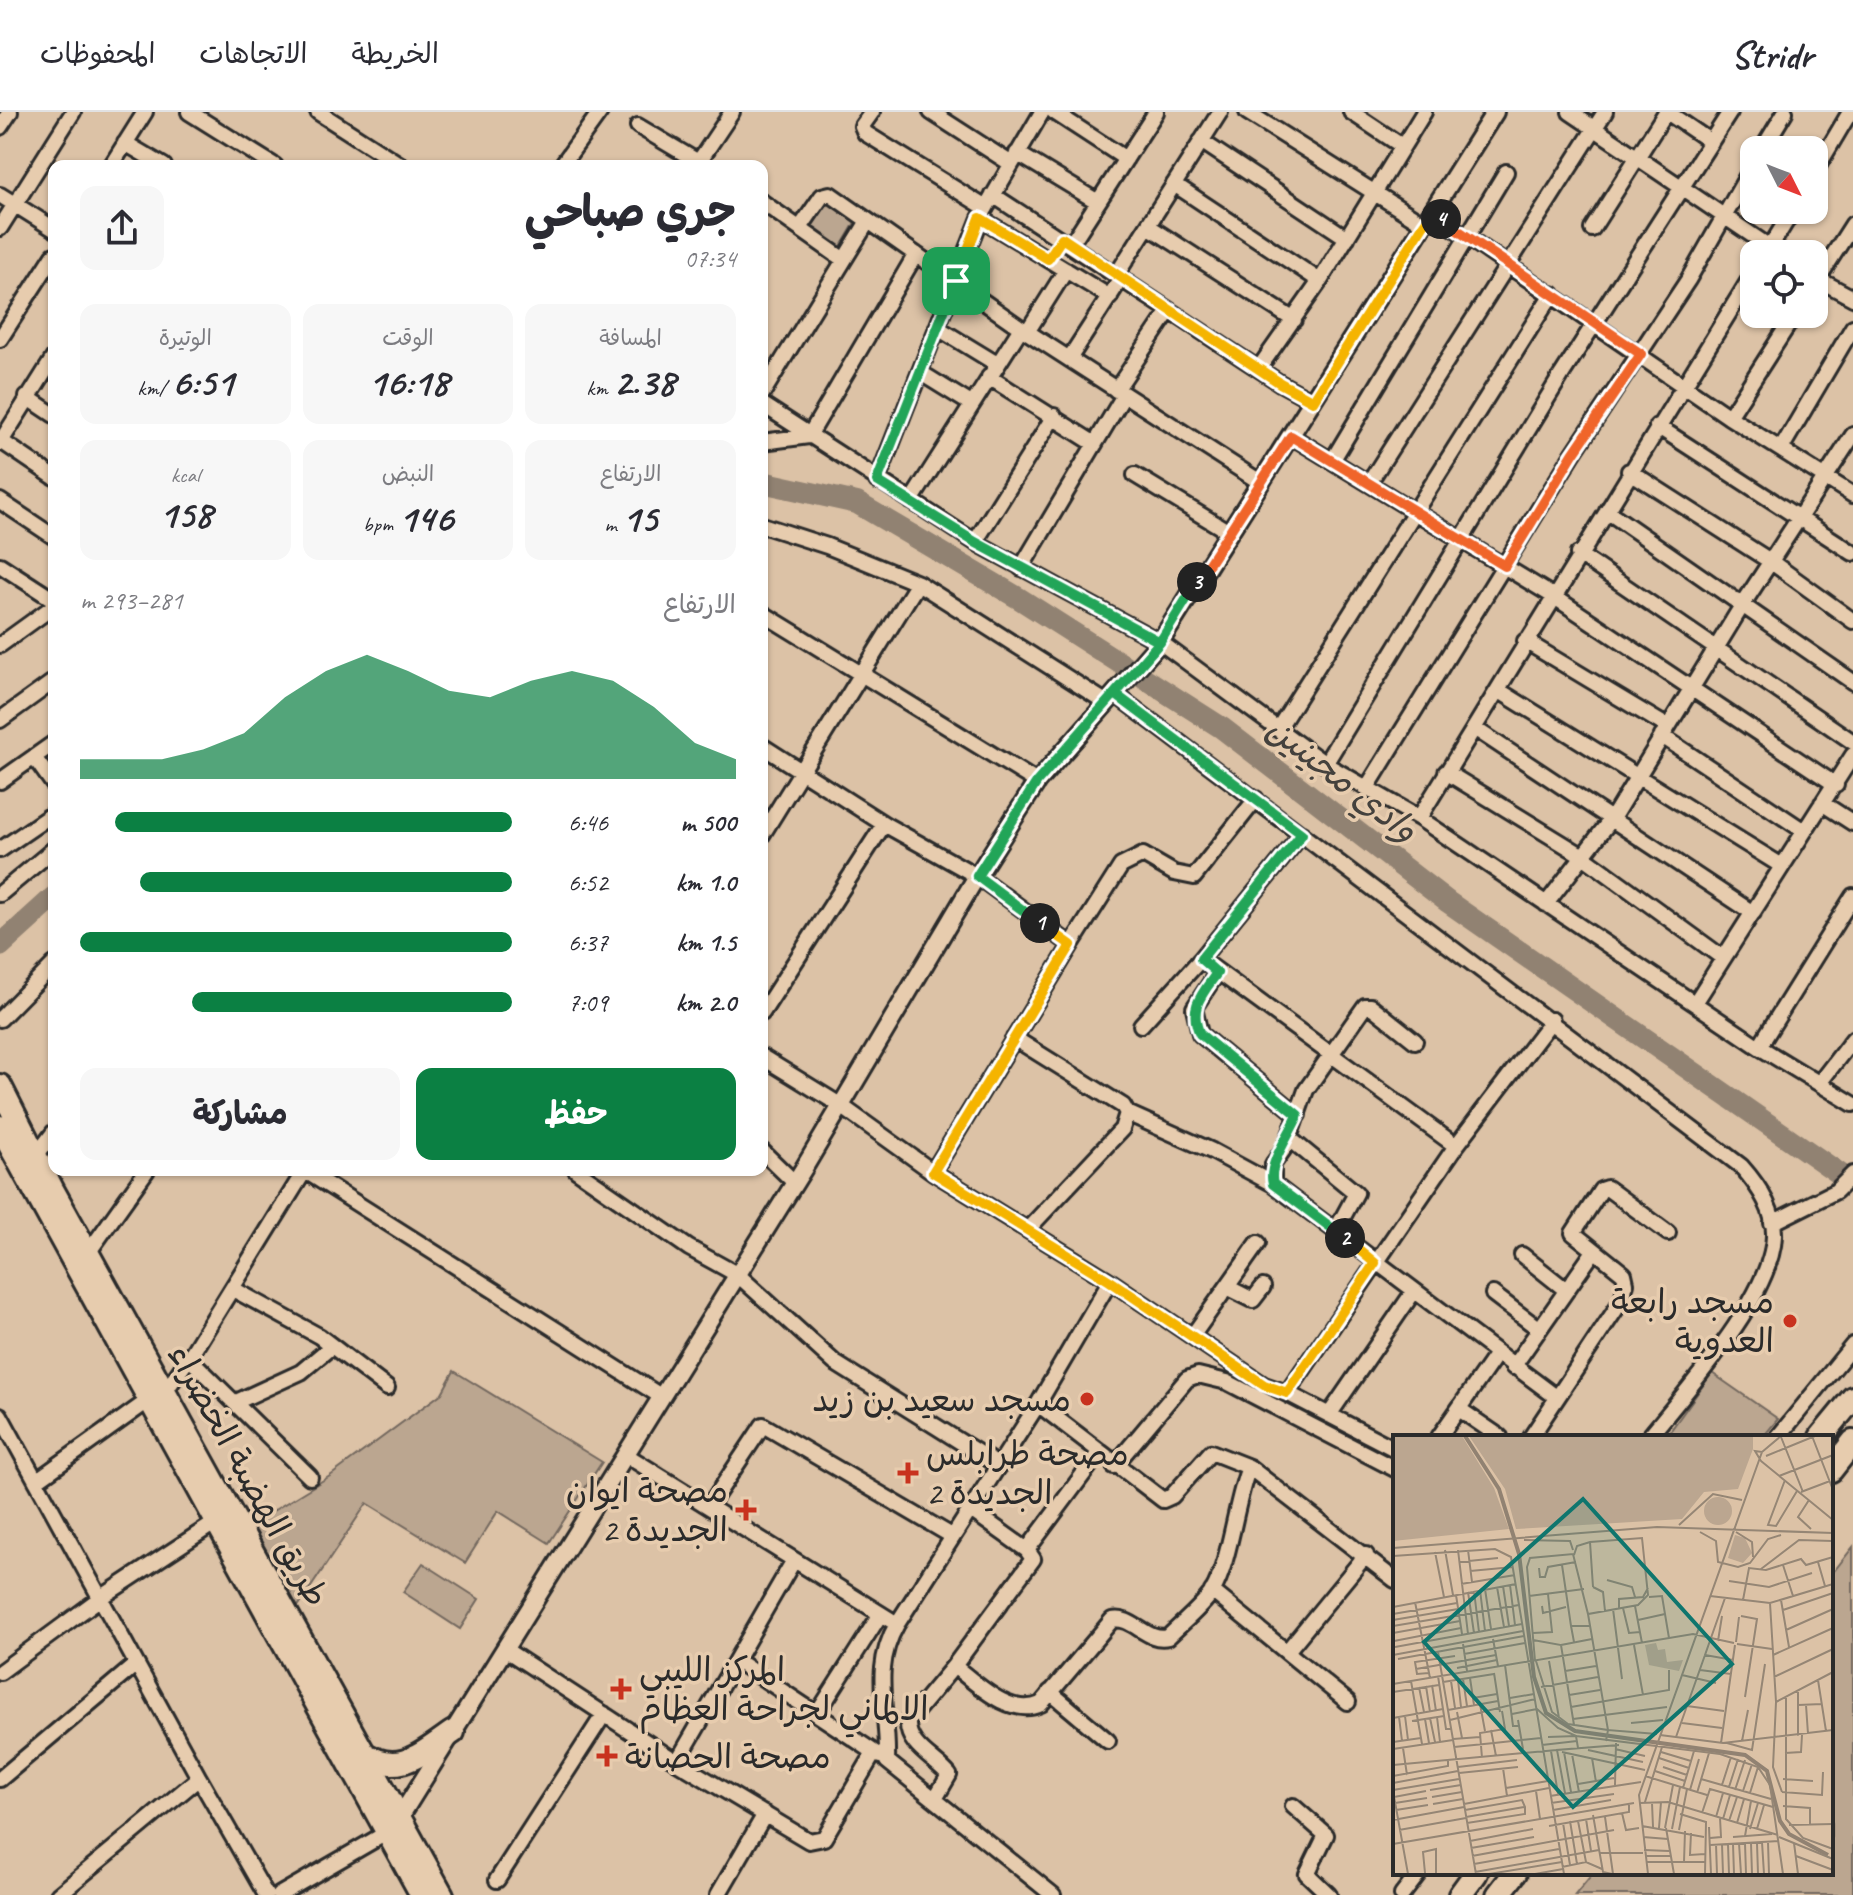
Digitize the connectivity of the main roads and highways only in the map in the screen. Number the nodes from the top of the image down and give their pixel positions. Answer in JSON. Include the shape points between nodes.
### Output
{"nodes":[{"id":1,"x":0,"y":1086,"type":"edge"},
{"id":2,"x":0,"y":1127,"type":"edge"},
{"id":3,"x":45,"y":1193,"type":"junction"},
{"id":4,"x":157,"y":1397,"type":"junction"},
{"id":5,"x":1853,"y":1398,"type":"edge"},
{"id":6,"x":1823,"y":1435,"type":"edge"},
{"id":7,"x":1853,"y":1442,"type":"edge"},
{"id":8,"x":1833,"y":1467,"type":"edge"},
{"id":9,"x":453,"y":1732,"type":"road end"},
{"id":10,"x":362,"y":1752,"type":"junction"},
{"id":11,"x":394,"y":1825,"type":"junction"},
{"id":12,"x":1475,"y":1875,"type":"edge"},
{"id":13,"x":1513,"y":1875,"type":"edge"},
{"id":14,"x":422,"y":1895,"type":"edge"},
{"id":15,"x":442,"y":1895,"type":"edge"},
{"id":16,"x":1460,"y":1895,"type":"edge"},
{"id":17,"x":1498,"y":1895,"type":"edge"}],
"edges":[{"from":1,"to":3,"type":"main road","name":"طريق الهضبة الخضراء","via":[[35,1157]]},
{"from":2,"to":3,"type":"main road","name":"طريق الهضبة الخضراء"},
{"from":3,"to":4,"type":"main road","name":"طريق الهضبة الخضراء"},
{"from":3,"to":4,"type":"main road","name":"طريق الهضبة الخضراء","via":[[88,1253]]},
{"from":4,"to":10,"type":"main road","name":"طريق الهضبة الخضراء"},
{"from":4,"to":11,"type":"main road","name":"طريق الهضبة الخضراء","via":[[216,1522]]},
{"from":5,"to":6,"type":"main road"},
{"from":7,"to":8,"type":"main road"},
{"from":9,"to":10,"type":"main road","via":[[405,1763],[378,1762]]},
{"from":10,"to":11,"type":"main road","name":"طريق الهضبة الخضراء"},
{"from":11,"to":14,"type":"main road","name":"طريق الهضبة الخضراء"},
{"from":11,"to":15,"type":"main road","name":"طريق الهضبة الخضراء"},
{"from":12,"to":16,"type":"main road"},
{"from":13,"to":17,"type":"main road"}]}
